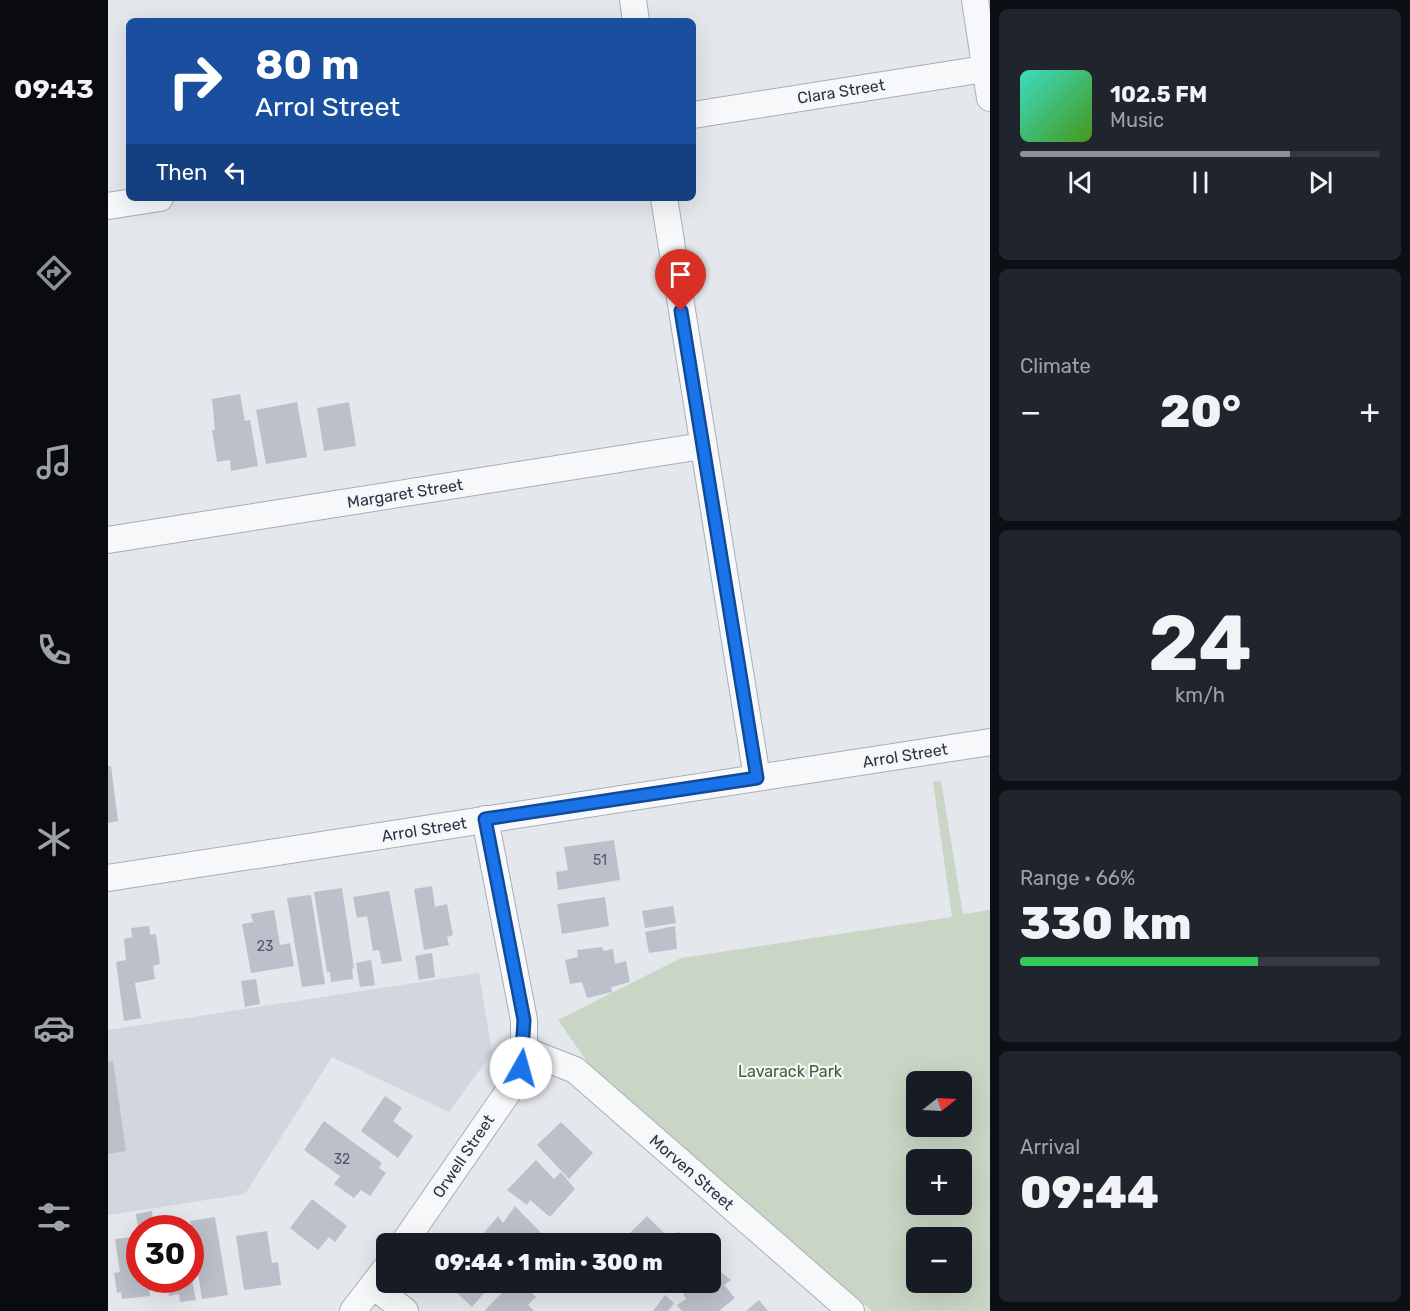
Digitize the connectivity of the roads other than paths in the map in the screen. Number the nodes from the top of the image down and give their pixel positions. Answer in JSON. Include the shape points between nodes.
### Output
{"nodes":[{"id":1,"x":633,"y":0,"type":"edge"},
{"id":2,"x":975,"y":0,"type":"edge"},
{"id":3,"x":636,"y":18,"type":"edge"},
{"id":4,"x":988,"y":68,"type":"edge"},
{"id":5,"x":990,"y":98,"type":"edge"},
{"id":6,"x":696,"y":115,"type":"edge"},
{"id":7,"x":140,"y":201,"type":"edge"},
{"id":8,"x":664,"y":201,"type":"edge"},
{"id":9,"x":108,"y":206,"type":"edge"},
{"id":10,"x":702,"y":446,"type":"junction"},
{"id":11,"x":108,"y":540,"type":"edge"},
{"id":12,"x":990,"y":742,"type":"edge"},
{"id":13,"x":757,"y":778,"type":"junction"},
{"id":14,"x":485,"y":819,"type":"junction"},
{"id":15,"x":108,"y":878,"type":"edge"},
{"id":16,"x":524,"y":1050,"type":"junction"},
{"id":17,"x":411,"y":1233,"type":"edge"},
{"id":18,"x":376,"y":1282,"type":"edge"},
{"id":19,"x":393,"y":1293,"type":"edge"},
{"id":20,"x":353,"y":1311,"type":"edge"},
{"id":21,"x":405,"y":1311,"type":"edge"},
{"id":22,"x":851,"y":1311,"type":"edge"}],
"edges":[{"from":1,"to":3,"type":"street"},
{"from":2,"to":4,"type":"street"},
{"from":4,"to":5,"type":"street"},
{"from":4,"to":6,"type":"street","name":"Clara Street"},
{"from":7,"to":9,"type":"street"},
{"from":8,"to":10,"type":"street"},
{"from":10,"to":11,"type":"street","name":"Margaret Street"},
{"from":10,"to":13,"type":"street"},
{"from":12,"to":13,"type":"street","name":"Arrol Street"},
{"from":13,"to":14,"type":"street","name":"Arrol Street"},
{"from":14,"to":15,"type":"street","name":"Arrol Street"},
{"from":14,"to":16,"type":"street","name":"Orwell Street","via":[[524,1020]]},
{"from":16,"to":17,"type":"street","name":"Orwell Street","via":[[515,1082]]},
{"from":16,"to":22,"type":"street","name":"Morven Street","via":[[575,1070]]},
{"from":18,"to":20,"type":"street"},
{"from":19,"to":21,"type":"street"}]}
